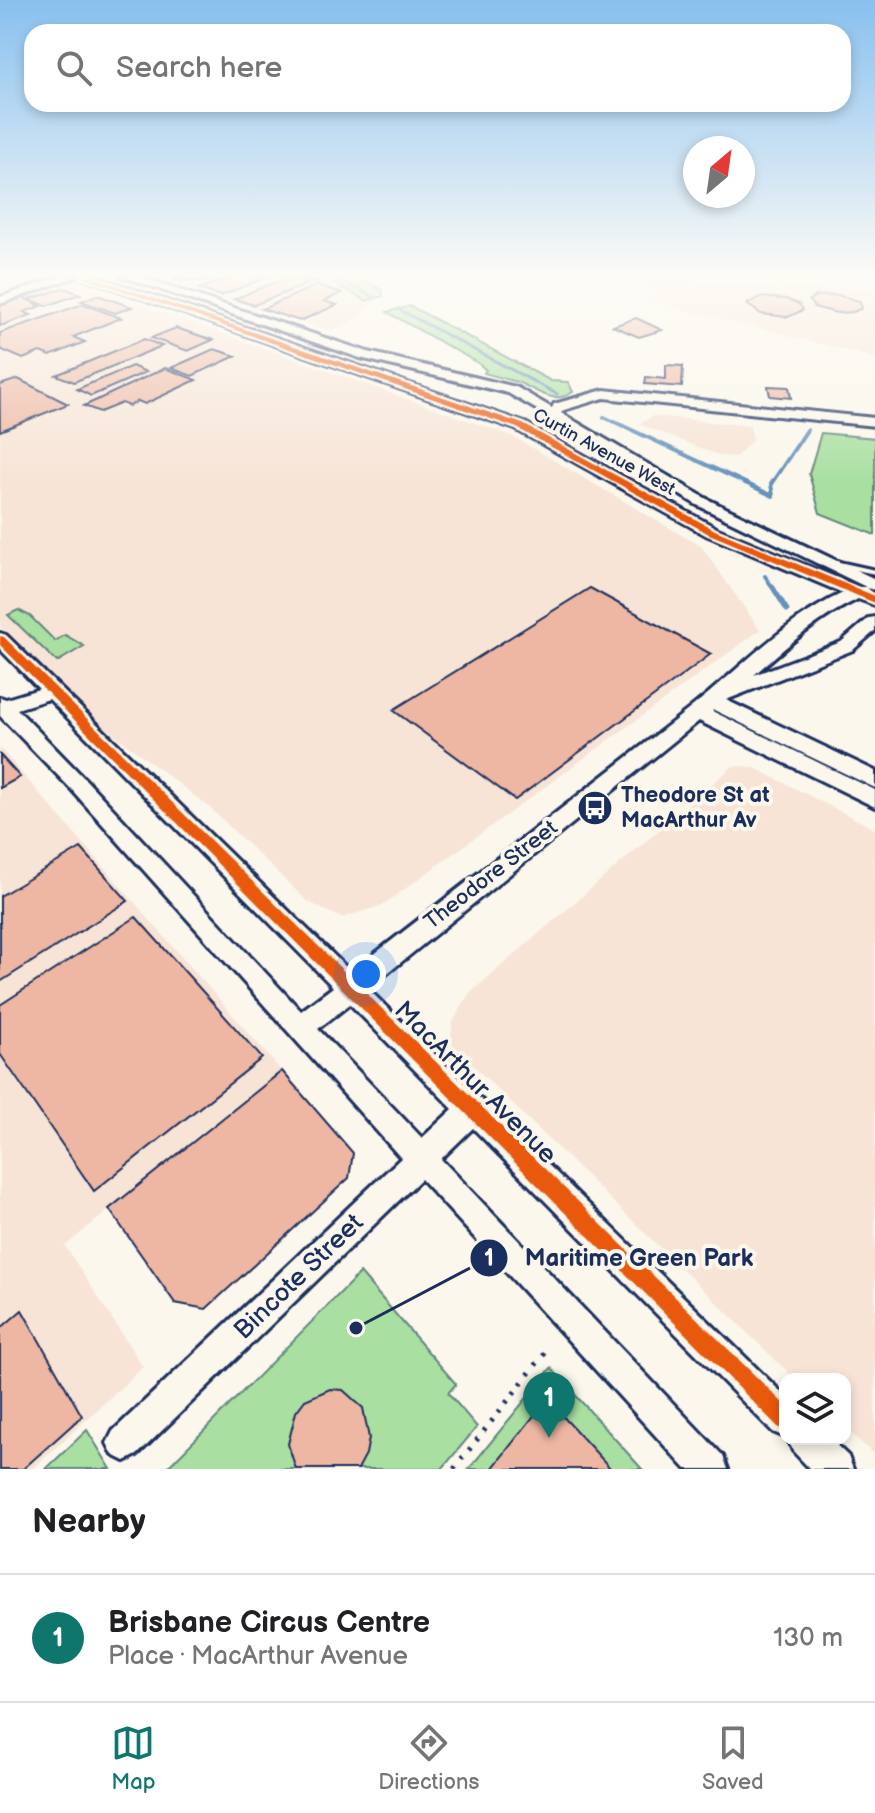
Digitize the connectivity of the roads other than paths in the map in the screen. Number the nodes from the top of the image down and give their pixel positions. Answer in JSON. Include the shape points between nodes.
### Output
{"nodes":[{"id":1,"x":283,"y":345,"type":"edge"},
{"id":2,"x":332,"y":345,"type":"edge"},
{"id":3,"x":364,"y":355,"type":"junction"},
{"id":4,"x":343,"y":365,"type":"junction"},
{"id":5,"x":653,"y":400,"type":"junction"},
{"id":6,"x":451,"y":401,"type":"junction"},
{"id":7,"x":605,"y":403,"type":"junction"},
{"id":8,"x":553,"y":413,"type":"junction"},
{"id":9,"x":875,"y":422,"type":"edge"},
{"id":10,"x":571,"y":425,"type":"junction"},
{"id":11,"x":560,"y":447,"type":"junction"},
{"id":12,"x":830,"y":562,"type":"junction"},
{"id":13,"x":875,"y":572,"type":"edge"},
{"id":14,"x":875,"y":586,"type":"edge"},
{"id":15,"x":856,"y":593,"type":"junction"},
{"id":16,"x":875,"y":600,"type":"edge"},
{"id":17,"x":875,"y":622,"type":"edge"},
{"id":18,"x":0,"y":639,"type":"edge"},
{"id":19,"x":53,"y":691,"type":"junction"},
{"id":20,"x":711,"y":702,"type":"junction"},
{"id":21,"x":1,"y":706,"type":"edge"},
{"id":22,"x":875,"y":780,"type":"edge"},
{"id":23,"x":875,"y":799,"type":"edge"},
{"id":24,"x":349,"y":988,"type":"junction"},
{"id":25,"x":300,"y":1028,"type":"junction"},
{"id":26,"x":472,"y":1110,"type":"junction"},
{"id":27,"x":422,"y":1160,"type":"junction"},
{"id":28,"x":779,"y":1414,"type":"edge"},
{"id":29,"x":125,"y":1443,"type":"dead end"},
{"id":30,"x":811,"y":1445,"type":"edge"},
{"id":31,"x":710,"y":1469,"type":"edge"},
{"id":32,"x":835,"y":1469,"type":"edge"}],
"edges":[{"from":1,"to":4,"type":"street","name":"Curtin Avenue West"},
{"from":2,"to":3,"type":"street","name":"Curtin Avenue West"},
{"from":3,"to":4,"type":"street"},
{"from":3,"to":8,"type":"street","name":"Curtin Avenue West","via":[[506,388]]},
{"from":4,"to":6,"type":"street","name":"Curtin Avenue West"},
{"from":5,"to":7,"type":"street"},
{"from":5,"to":8,"type":"street","via":[[600,395]]},
{"from":5,"to":9,"type":"street"},
{"from":6,"to":8,"type":"street"},
{"from":6,"to":11,"type":"street","name":"Curtin Avenue West"},
{"from":7,"to":8,"type":"street"},
{"from":7,"to":10,"type":"street"},
{"from":8,"to":10,"type":"street","name":"Curtin Avenue West"},
{"from":8,"to":11,"type":"street","via":[[548,428]]},
{"from":10,"to":12,"type":"street","name":"Curtin Avenue West","via":[[702,502]]},
{"from":11,"to":15,"type":"street","name":"Curtin Avenue West","via":[[704,528]]},
{"from":12,"to":13,"type":"lane"},
{"from":12,"to":14,"type":"street","name":"Curtin Avenue West"},
{"from":14,"to":15,"type":"street","name":"Theodore Street"},
{"from":15,"to":16,"type":"street","name":"Curtin Avenue West"},
{"from":15,"to":20,"type":"street","name":"Theodore Street","via":[[796,628]]},
{"from":17,"to":20,"type":"street","name":"Theodore Street","via":[[847,646]]},
{"from":18,"to":19,"type":"street","name":"MacArthur Avenue"},
{"from":19,"to":21,"type":"street"},
{"from":19,"to":24,"type":"street","name":"MacArthur Avenue"},
{"from":20,"to":22,"type":"street"},
{"from":20,"to":23,"type":"street"},
{"from":20,"to":24,"type":"street","name":"Theodore Street"},
{"from":21,"to":25,"type":"street"},
{"from":24,"to":25,"type":"street","name":"Theodore Street"},
{"from":24,"to":26,"type":"street","name":"MacArthur Avenue"},
{"from":25,"to":27,"type":"street"},
{"from":26,"to":27,"type":"street","name":"Bincote Street"},
{"from":26,"to":28,"type":"street","name":"MacArthur Avenue"},
{"from":27,"to":29,"type":"street","name":"Bincote Street"},
{"from":27,"to":31,"type":"street"},
{"from":30,"to":32,"type":"street"}]}
